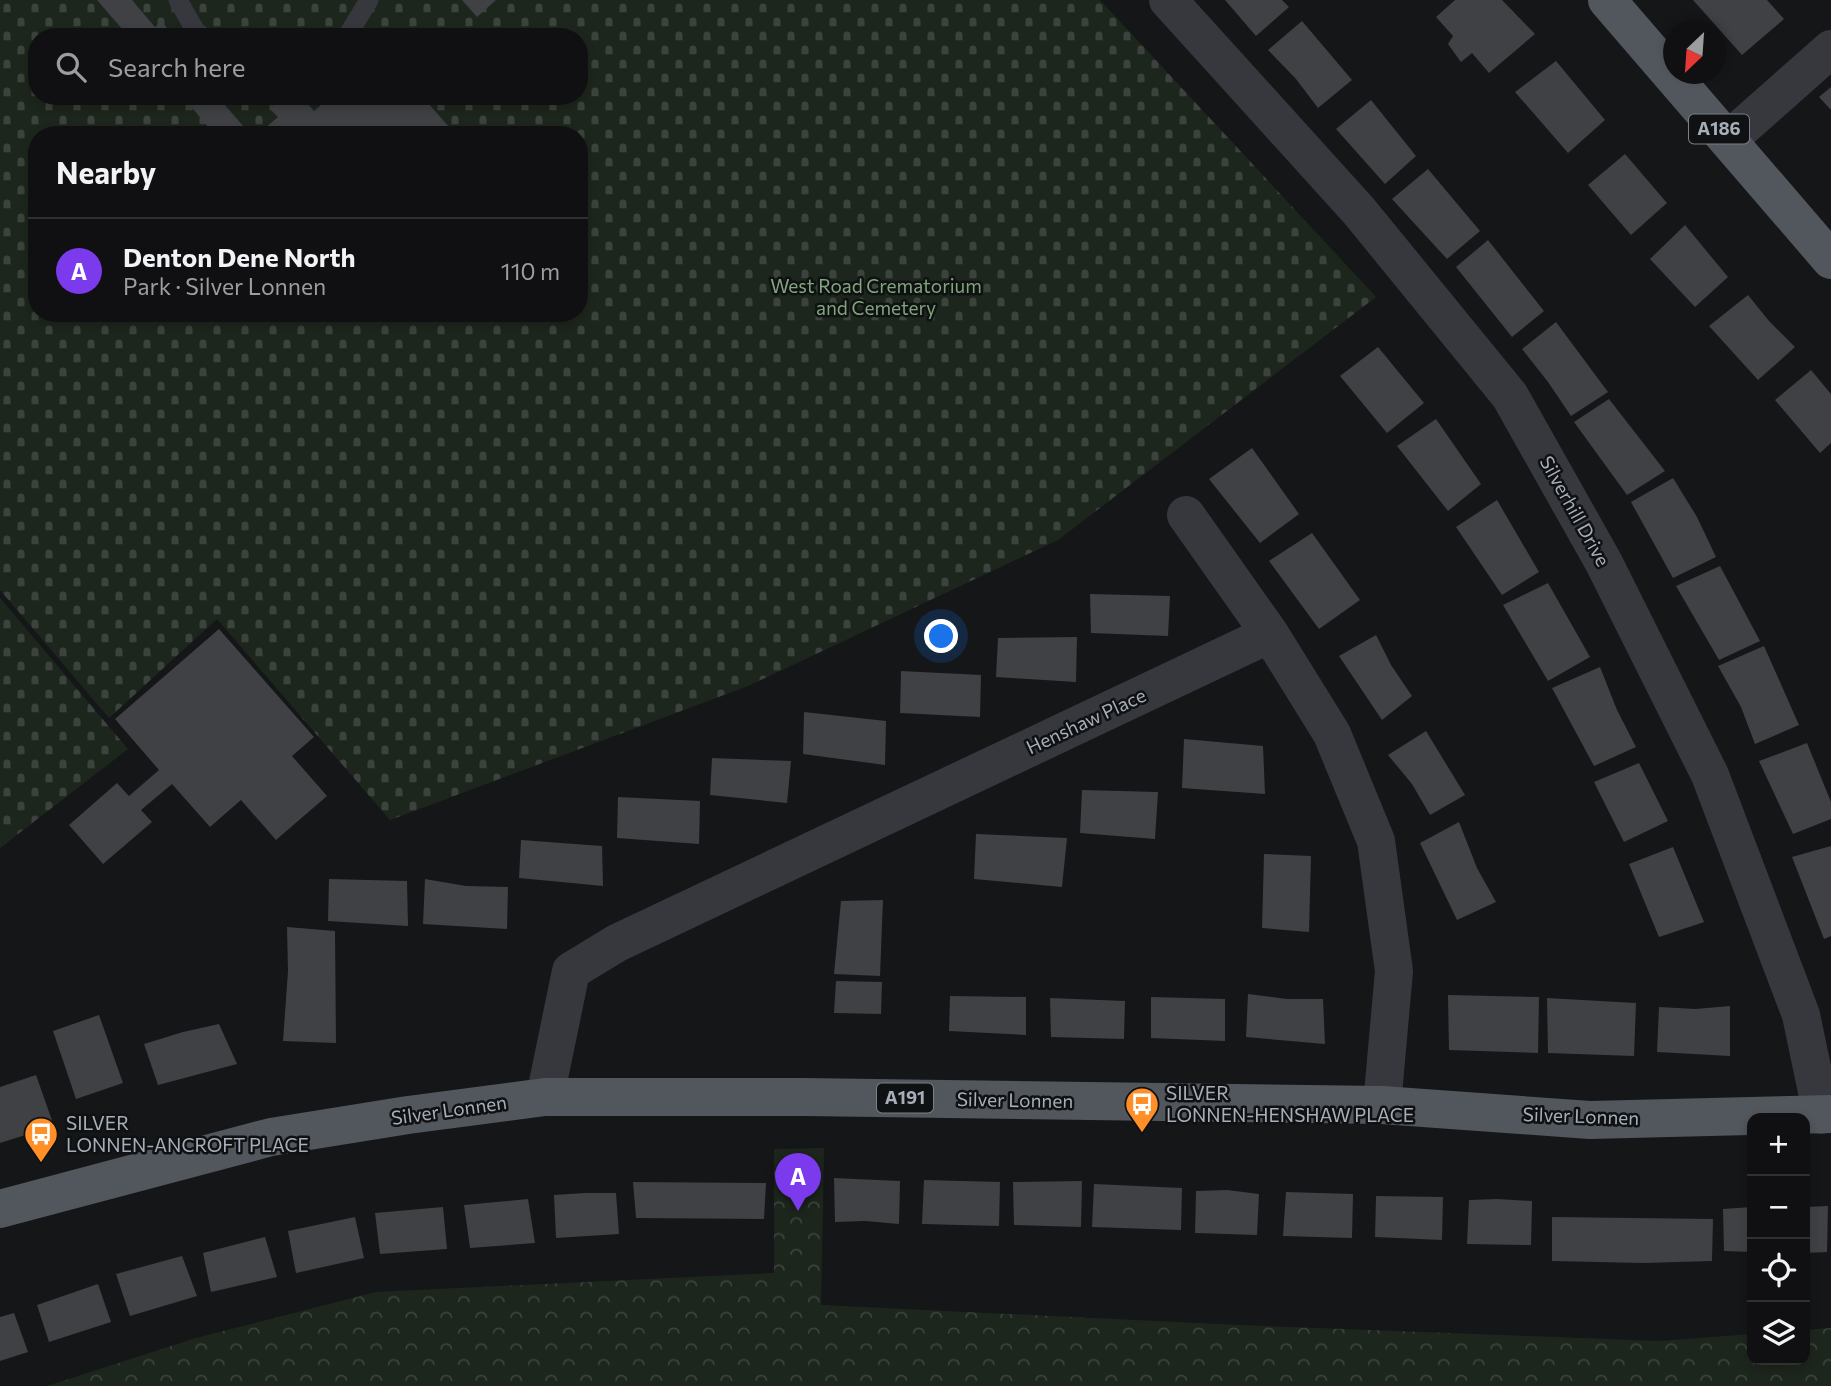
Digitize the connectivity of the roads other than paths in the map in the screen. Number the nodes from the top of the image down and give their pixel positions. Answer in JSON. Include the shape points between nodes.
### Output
{"nodes":[{"id":1,"x":178,"y":0,"type":"edge"},
{"id":2,"x":369,"y":0,"type":"edge"},
{"id":3,"x":1168,"y":0,"type":"edge"},
{"id":4,"x":1607,"y":0,"type":"edge"},
{"id":5,"x":194,"y":28,"type":"edge"},
{"id":6,"x":352,"y":28,"type":"edge"},
{"id":7,"x":1831,"y":49,"type":"edge"},
{"id":8,"x":1728,"y":140,"type":"junction"},
{"id":9,"x":1831,"y":260,"type":"edge"},
{"id":10,"x":1186,"y":515,"type":"dead end"},
{"id":11,"x":1269,"y":634,"type":"junction"},
{"id":12,"x":544,"y":1097,"type":"junction"},
{"id":13,"x":1382,"y":1105,"type":"junction"},
{"id":14,"x":1827,"y":1115,"type":"edge"},
{"id":15,"x":0,"y":1209,"type":"edge"}],
"edges":[{"from":1,"to":5,"type":"lane"},
{"from":2,"to":6,"type":"lane"},
{"from":3,"to":14,"type":"street","name":"Silverhill Drive","via":[[1359,212],[1510,396],[1604,563],[1710,775],[1801,1015]]},
{"from":4,"to":8,"type":"main road","number":"A186"},
{"from":7,"to":8,"type":"street"},
{"from":8,"to":9,"type":"main road","number":"A186"},
{"from":10,"to":11,"type":"street"},
{"from":11,"to":12,"type":"street","name":"Henshaw Place","via":[[617,943],[571,971]]},
{"from":11,"to":13,"type":"street","via":[[1332,734],[1376,841],[1394,971]]},
{"from":12,"to":13,"type":"main road","name":"Silver Lonnen","number":"A191"},
{"from":12,"to":15,"type":"main road","name":"Silver Lonnen","number":"A191","via":[[271,1137]]},
{"from":13,"to":14,"type":"main road","name":"Silver Lonnen","number":"A191","via":[[1590,1119]]}]}
